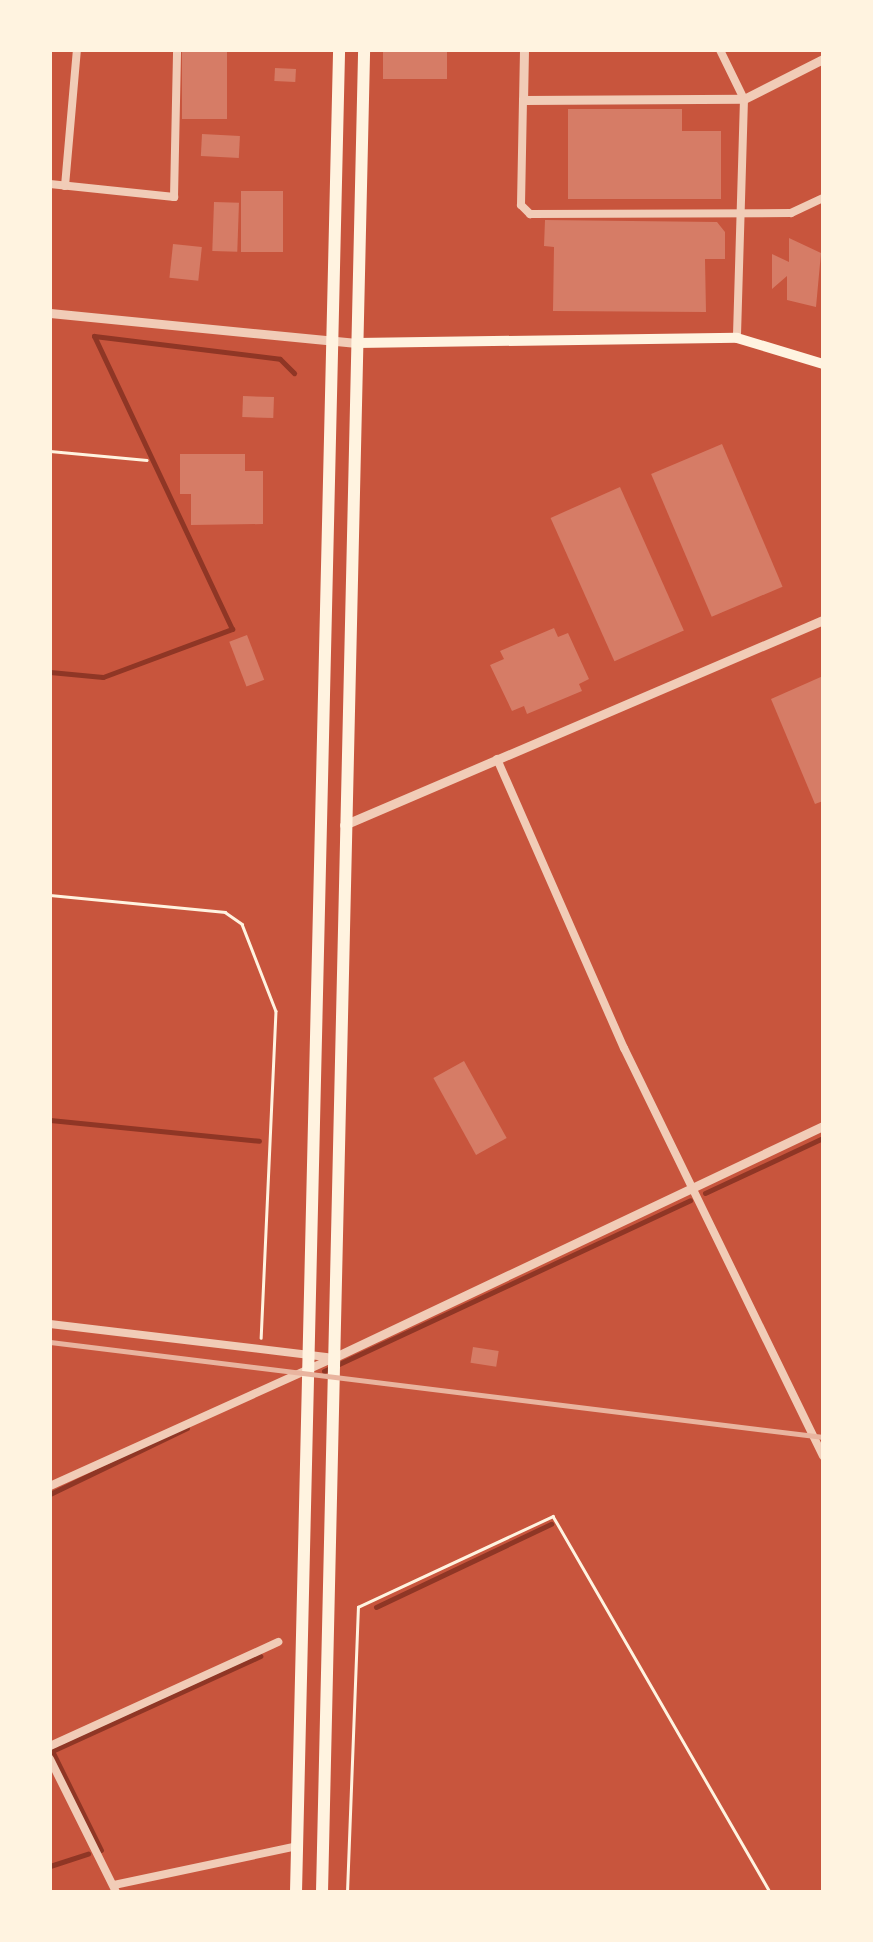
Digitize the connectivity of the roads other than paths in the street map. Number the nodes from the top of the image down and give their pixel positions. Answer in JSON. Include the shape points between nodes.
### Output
{"nodes":[{"id":1,"x":78,"y":50,"type":"edge"},
{"id":2,"x":176,"y":50,"type":"edge"},
{"id":3,"x":339,"y":50,"type":"edge"},
{"id":4,"x":364,"y":50,"type":"edge"},
{"id":5,"x":524,"y":50,"type":"edge"},
{"id":6,"x":720,"y":50,"type":"edge"},
{"id":7,"x":823,"y":59,"type":"edge"},
{"id":8,"x":744,"y":98,"type":"junction"},
{"id":9,"x":523,"y":100,"type":"junction"},
{"id":10,"x":50,"y":184,"type":"edge"},
{"id":11,"x":64,"y":186,"type":"junction"},
{"id":12,"x":823,"y":198,"type":"edge"},
{"id":13,"x":740,"y":213,"type":"junction"},
{"id":14,"x":50,"y":314,"type":"edge"},
{"id":15,"x":736,"y":338,"type":"junction"},
{"id":16,"x":328,"y":341,"type":"junction"},
{"id":17,"x":357,"y":344,"type":"junction"},
{"id":18,"x":823,"y":364,"type":"edge"},
{"id":19,"x":823,"y":620,"type":"edge"},
{"id":20,"x":497,"y":760,"type":"junction"},
{"id":21,"x":344,"y":825,"type":"junction"},
{"id":22,"x":823,"y":1126,"type":"edge"},
{"id":23,"x":692,"y":1188,"type":"junction"},
{"id":24,"x":50,"y":1324,"type":"edge"},
{"id":25,"x":333,"y":1358,"type":"junction"},
{"id":26,"x":823,"y":1456,"type":"edge"},
{"id":27,"x":50,"y":1486,"type":"edge"},
{"id":28,"x":278,"y":1642,"type":"dead end"},
{"id":29,"x":50,"y":1746,"type":"edge"},
{"id":30,"x":50,"y":1759,"type":"edge"},
{"id":31,"x":297,"y":1846,"type":"junction"},
{"id":32,"x":115,"y":1888,"type":"edge"},
{"id":33,"x":296,"y":1892,"type":"edge"},
{"id":34,"x":322,"y":1892,"type":"edge"}],
"edges":[{"from":1,"to":11,"type":"street"},
{"from":2,"to":11,"type":"street","via":[[174,197]]},
{"from":3,"to":16,"type":"highway"},
{"from":4,"to":17,"type":"highway"},
{"from":5,"to":9,"type":"street"},
{"from":6,"to":8,"type":"street"},
{"from":7,"to":8,"type":"street"},
{"from":8,"to":9,"type":"street"},
{"from":8,"to":13,"type":"street"},
{"from":9,"to":13,"type":"street","via":[[521,205],[530,214]]},
{"from":10,"to":11,"type":"street"},
{"from":12,"to":13,"type":"street","via":[[791,212]]},
{"from":13,"to":15,"type":"street"},
{"from":14,"to":16,"type":"street"},
{"from":15,"to":17,"type":"main road"},
{"from":15,"to":18,"type":"main road"},
{"from":16,"to":17,"type":"street"},
{"from":16,"to":31,"type":"highway"},
{"from":17,"to":21,"type":"highway"},
{"from":19,"to":20,"type":"street"},
{"from":20,"to":21,"type":"street"},
{"from":20,"to":23,"type":"street"},
{"from":21,"to":34,"type":"highway"},
{"from":22,"to":23,"type":"street"},
{"from":23,"to":25,"type":"street"},
{"from":23,"to":26,"type":"street"},
{"from":24,"to":25,"type":"street"},
{"from":25,"to":27,"type":"street"},
{"from":28,"to":29,"type":"street"},
{"from":30,"to":32,"type":"street"},
{"from":31,"to":32,"type":"street"},
{"from":31,"to":33,"type":"highway"}]}
